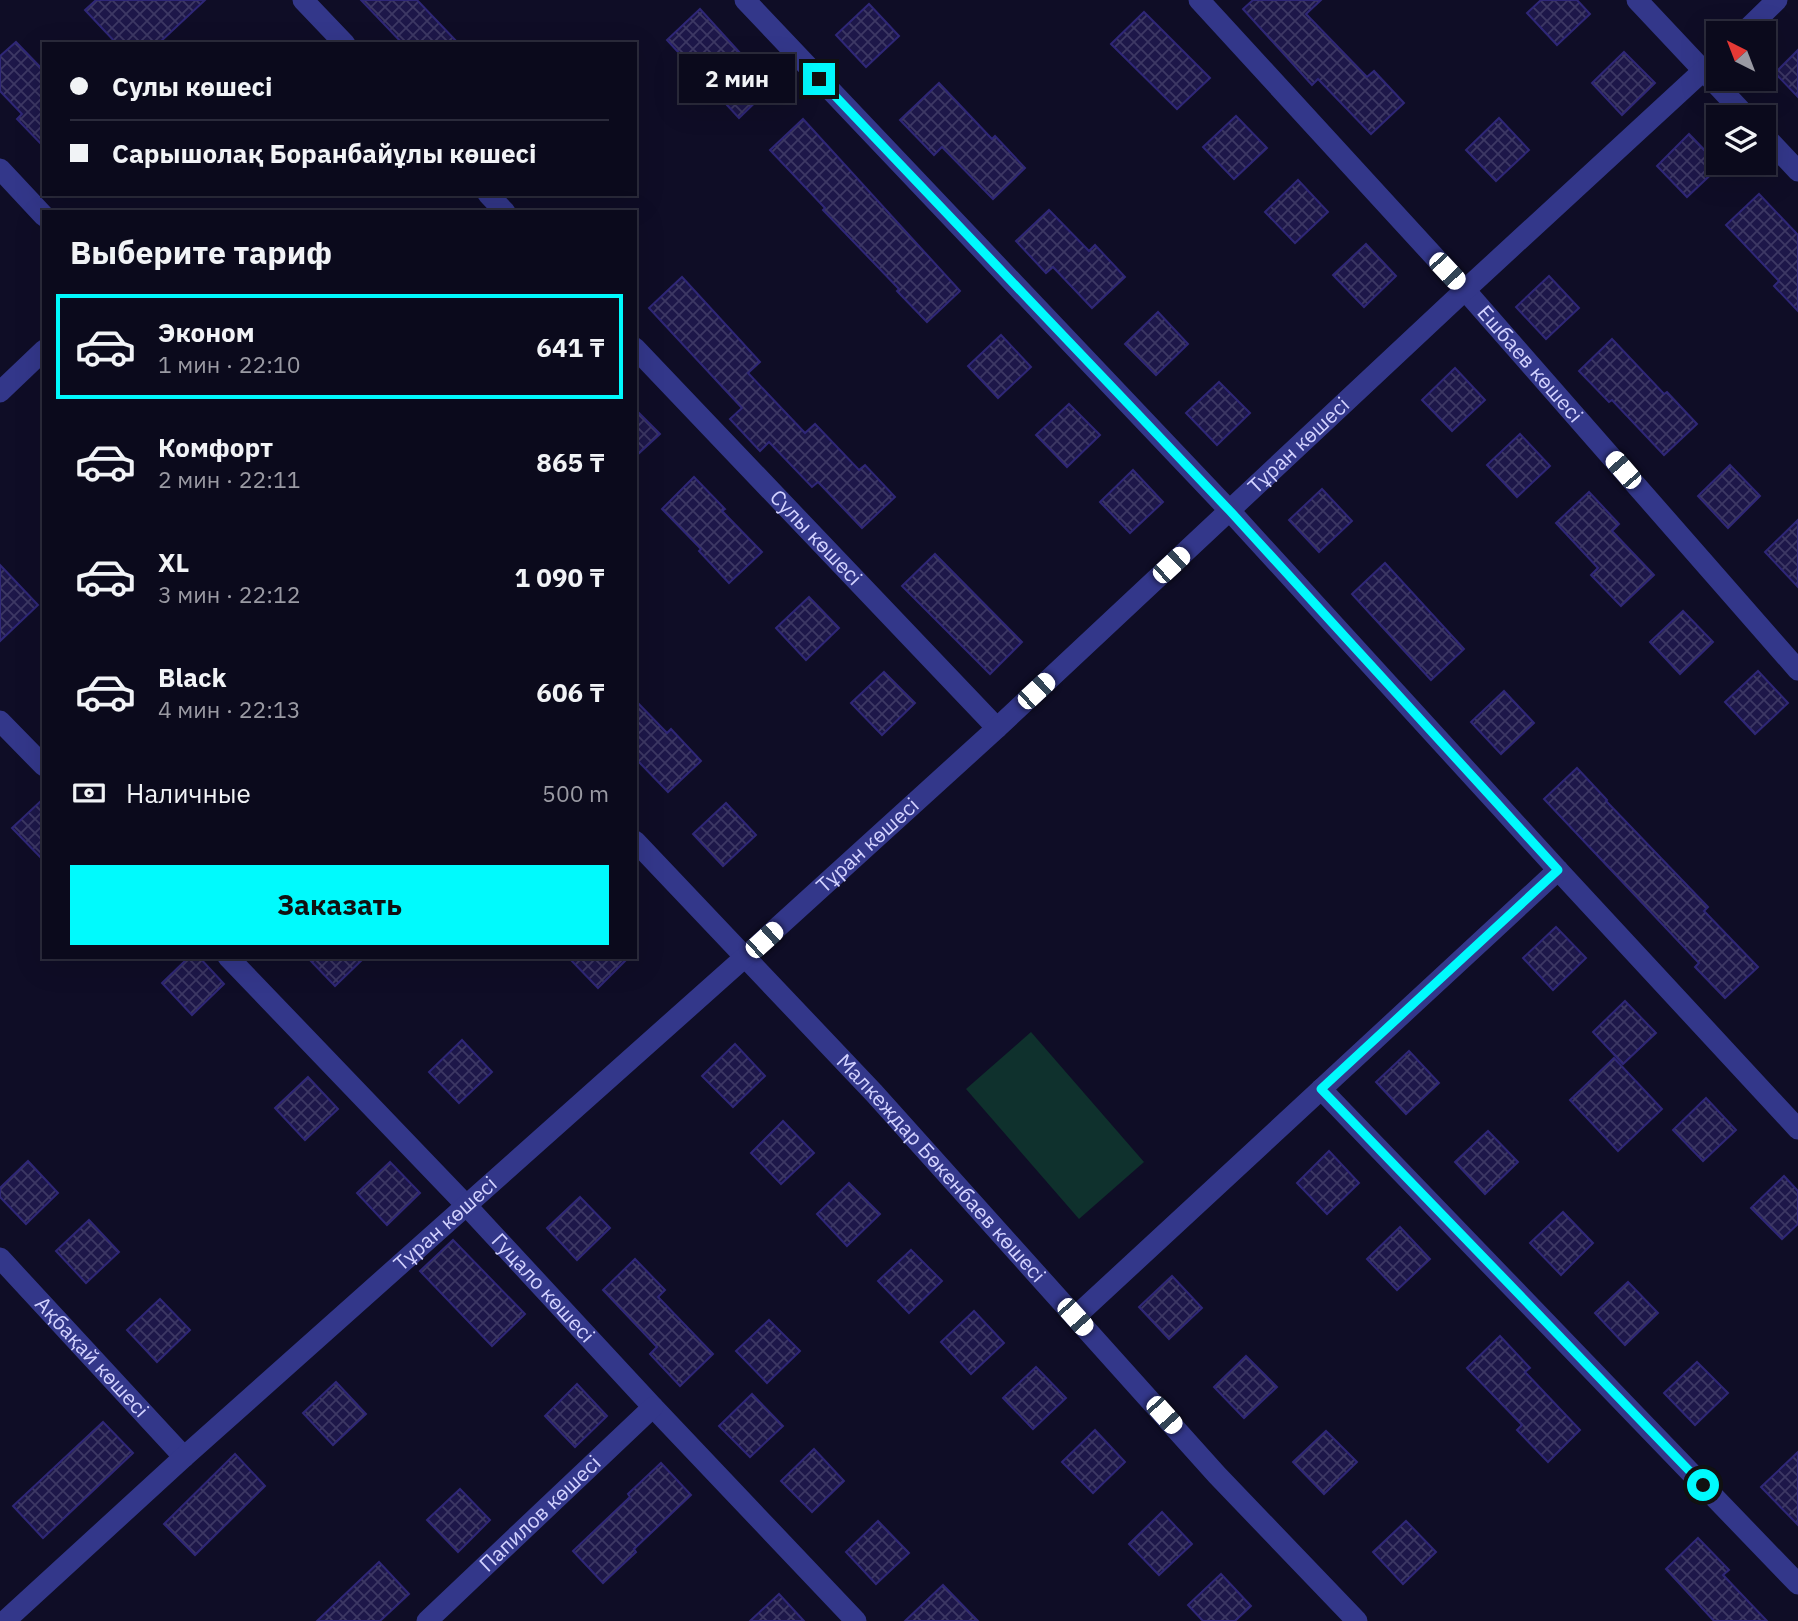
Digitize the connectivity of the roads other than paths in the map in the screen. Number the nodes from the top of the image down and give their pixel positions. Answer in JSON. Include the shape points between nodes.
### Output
{"nodes":[{"id":1,"x":303,"y":0,"type":"edge"},
{"id":2,"x":745,"y":0,"type":"edge"},
{"id":3,"x":1199,"y":0,"type":"edge"},
{"id":4,"x":1637,"y":0,"type":"edge"},
{"id":5,"x":1777,"y":0,"type":"edge"},
{"id":6,"x":1755,"y":21,"type":"edge"},
{"id":7,"x":343,"y":42,"type":"edge"},
{"id":8,"x":1706,"y":60,"type":"edge"},
{"id":9,"x":1706,"y":69,"type":"edge"},
{"id":10,"x":1776,"y":148,"type":"edge"},
{"id":11,"x":0,"y":169,"type":"edge"},
{"id":12,"x":1798,"y":172,"type":"edge"},
{"id":13,"x":490,"y":196,"type":"edge"},
{"id":14,"x":503,"y":210,"type":"edge"},
{"id":15,"x":42,"y":214,"type":"edge"},
{"id":16,"x":1465,"y":290,"type":"junction"},
{"id":17,"x":637,"y":350,"type":"edge"},
{"id":18,"x":42,"y":352,"type":"edge"},
{"id":19,"x":0,"y":392,"type":"edge"},
{"id":20,"x":1230,"y":511,"type":"junction"},
{"id":21,"x":1798,"y":670,"type":"edge"},
{"id":22,"x":0,"y":721,"type":"edge"},
{"id":23,"x":997,"y":727,"type":"junction"},
{"id":24,"x":42,"y":764,"type":"edge"},
{"id":25,"x":637,"y":843,"type":"edge"},
{"id":26,"x":1558,"y":870,"type":"junction"},
{"id":27,"x":745,"y":957,"type":"junction"},
{"id":28,"x":230,"y":959,"type":"edge"},
{"id":29,"x":1321,"y":1089,"type":"junction"},
{"id":30,"x":1798,"y":1129,"type":"edge"},
{"id":31,"x":465,"y":1204,"type":"junction"},
{"id":32,"x":0,"y":1258,"type":"edge"},
{"id":33,"x":1075,"y":1317,"type":"junction"},
{"id":34,"x":653,"y":1408,"type":"junction"},
{"id":35,"x":184,"y":1457,"type":"junction"},
{"id":36,"x":1798,"y":1584,"type":"edge"},
{"id":37,"x":5,"y":1621,"type":"edge"},
{"id":38,"x":427,"y":1621,"type":"edge"},
{"id":39,"x":856,"y":1621,"type":"edge"},
{"id":40,"x":1357,"y":1621,"type":"edge"}],
"edges":[{"from":1,"to":7,"type":"street"},
{"from":2,"to":20,"type":"street"},
{"from":3,"to":16,"type":"street","name":"Ешбаев көшесі"},
{"from":4,"to":8,"type":"street"},
{"from":5,"to":6,"type":"street"},
{"from":9,"to":16,"type":"street","name":"Тұран көшесі"},
{"from":10,"to":12,"type":"street"},
{"from":11,"to":15,"type":"street"},
{"from":13,"to":14,"type":"street"},
{"from":16,"to":20,"type":"street","name":"Тұран көшесі"},
{"from":16,"to":21,"type":"street","name":"Ешбаев көшесі"},
{"from":17,"to":23,"type":"street","name":"Сулы көшесі"},
{"from":18,"to":19,"type":"street"},
{"from":20,"to":23,"type":"street","name":"Тұран көшесі"},
{"from":20,"to":26,"type":"street"},
{"from":22,"to":24,"type":"street"},
{"from":23,"to":27,"type":"street","name":"Тұран көшесі"},
{"from":25,"to":27,"type":"street","name":"Малкеждар Бөкенбаев көшесі"},
{"from":26,"to":29,"type":"street"},
{"from":26,"to":30,"type":"street"},
{"from":27,"to":31,"type":"street","name":"Тұран көшесі"},
{"from":27,"to":33,"type":"street","name":"Малкеждар Бөкенбаев көшесі"},
{"from":28,"to":31,"type":"street","name":"Гуцало көшесі"},
{"from":29,"to":33,"type":"street"},
{"from":29,"to":36,"type":"street"},
{"from":31,"to":34,"type":"street","name":"Гуцало көшесі"},
{"from":31,"to":35,"type":"street","name":"Тұран көшесі"},
{"from":32,"to":35,"type":"street","name":"Ақбақай көшесі"},
{"from":33,"to":40,"type":"street","name":"Малкеждар Бөкенбаев көшесі"},
{"from":34,"to":38,"type":"street","name":"Папилов көшесі"},
{"from":34,"to":39,"type":"street","name":"Гуцало көшесі"},
{"from":35,"to":37,"type":"street","name":"Тұран көшесі"}]}
